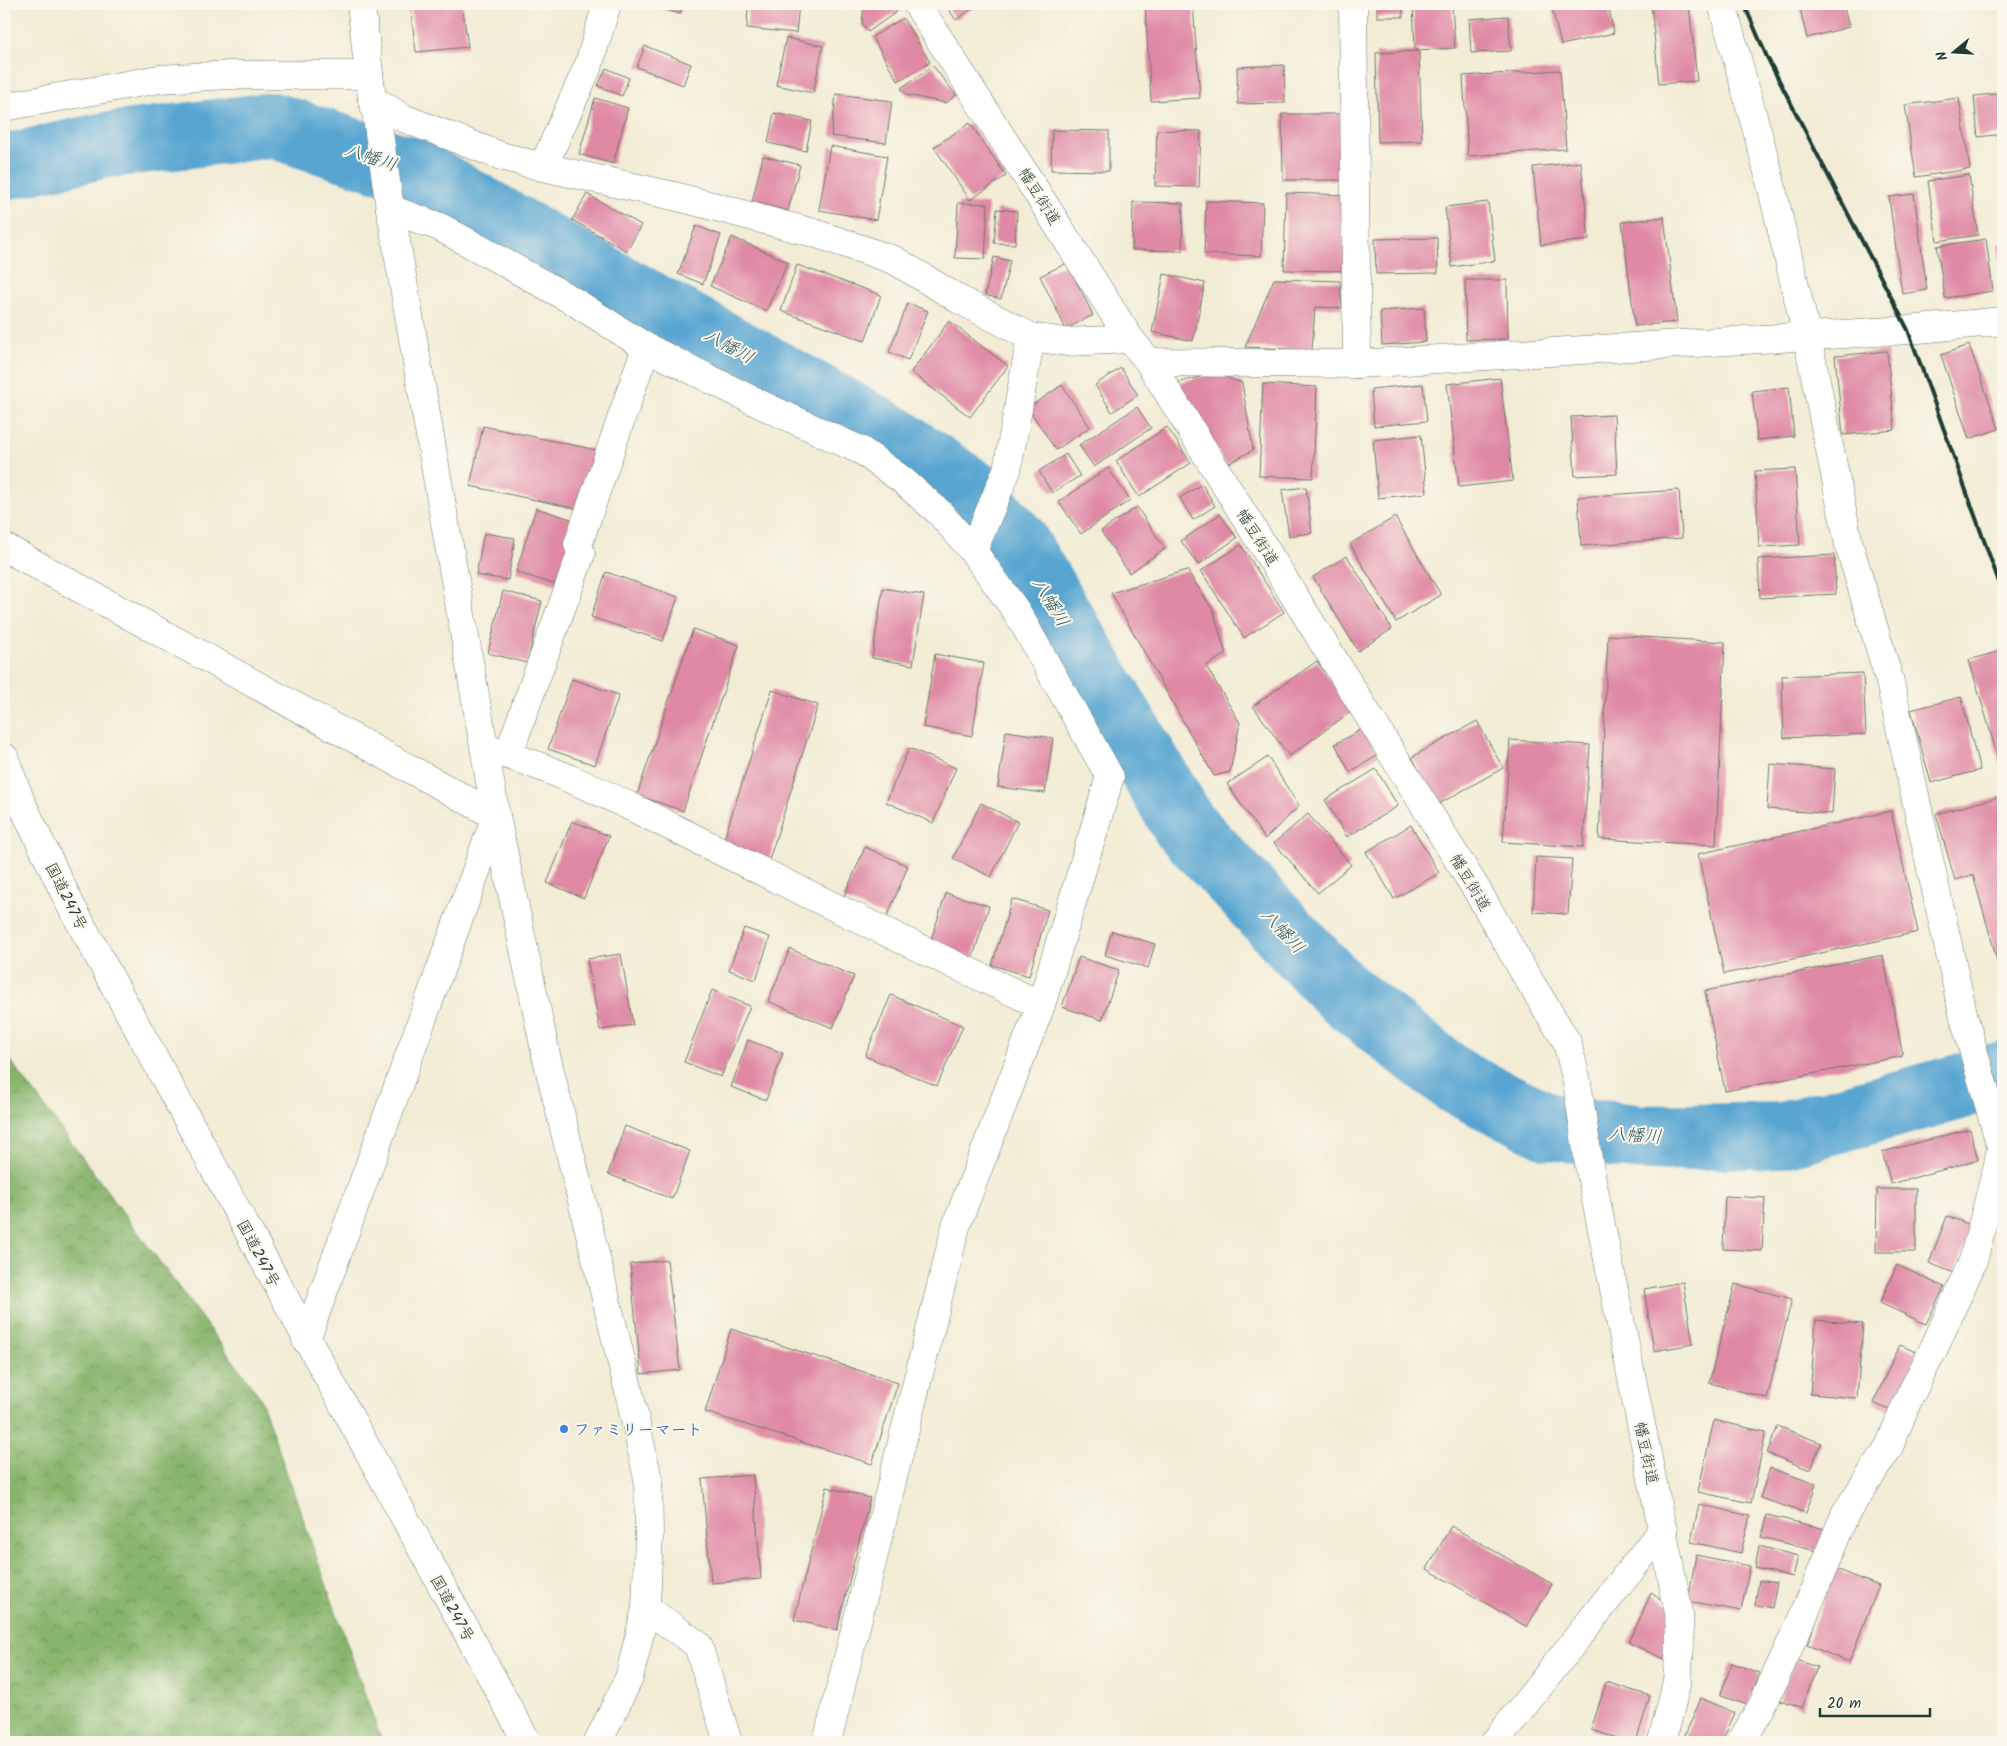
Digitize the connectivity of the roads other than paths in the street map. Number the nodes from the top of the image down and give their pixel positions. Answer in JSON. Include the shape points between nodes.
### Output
{"nodes":[{"id":1,"x":361,"y":4,"type":"edge"},
{"id":2,"x":607,"y":4,"type":"edge"},
{"id":3,"x":917,"y":4,"type":"edge"},
{"id":4,"x":1353,"y":4,"type":"edge"},
{"id":5,"x":1722,"y":4,"type":"edge"},
{"id":6,"x":372,"y":95,"type":"junction"},
{"id":7,"x":4,"y":107,"type":"edge"},
{"id":8,"x":543,"y":167,"type":"junction"},
{"id":9,"x":389,"y":205,"type":"junction"},
{"id":10,"x":2003,"y":321,"type":"edge"},
{"id":11,"x":1807,"y":336,"type":"junction"},
{"id":12,"x":1031,"y":337,"type":"junction"},
{"id":13,"x":1130,"y":339,"type":"junction"},
{"id":14,"x":646,"y":347,"type":"junction"},
{"id":15,"x":1149,"y":362,"type":"junction"},
{"id":16,"x":1357,"y":364,"type":"junction"},
{"id":17,"x":4,"y":547,"type":"edge"},
{"id":18,"x":974,"y":550,"type":"junction"},
{"id":19,"x":496,"y":752,"type":"junction"},
{"id":20,"x":4,"y":758,"type":"edge"},
{"id":21,"x":496,"y":816,"type":"junction"},
{"id":22,"x":1040,"y":1005,"type":"junction"},
{"id":23,"x":1998,"y":1114,"type":"edge"},
{"id":24,"x":306,"y":1340,"type":"junction"},
{"id":25,"x":1663,"y":1529,"type":"junction"},
{"id":26,"x":646,"y":1608,"type":"junction"},
{"id":27,"x":526,"y":1742,"type":"edge"},
{"id":28,"x":598,"y":1742,"type":"edge"},
{"id":29,"x":728,"y":1742,"type":"edge"},
{"id":30,"x":827,"y":1742,"type":"edge"},
{"id":31,"x":1495,"y":1742,"type":"edge"},
{"id":32,"x":1662,"y":1742,"type":"edge"},
{"id":33,"x":1740,"y":1742,"type":"edge"}],
"edges":[{"from":1,"to":6,"type":"main road"},
{"from":2,"to":8,"type":"main road","via":[[589,64]]},
{"from":3,"to":13,"type":"main road","name":"幡豆街道"},
{"from":4,"to":16,"type":"main road"},
{"from":5,"to":11,"type":"main road","via":[[1765,160]]},
{"from":6,"to":7,"type":"main road","via":[[230,75],[158,80]]},
{"from":6,"to":8,"type":"main road","via":[[403,118],[501,156]]},
{"from":6,"to":9,"type":"main road"},
{"from":8,"to":12,"type":"main road","via":[[678,197],[814,233],[894,260],[960,300]]},
{"from":9,"to":14,"type":"main road","via":[[440,226],[570,299]]},
{"from":9,"to":19,"type":"main road"},
{"from":10,"to":11,"type":"main road"},
{"from":11,"to":16,"type":"main road"},
{"from":11,"to":23,"type":"main road","via":[[1849,545],[1890,682],[1964,1018]]},
{"from":12,"to":13,"type":"main road","via":[[1066,342]]},
{"from":12,"to":18,"type":"main road","via":[[1007,470]]},
{"from":13,"to":15,"type":"main road","name":"幡豆街道"},
{"from":14,"to":18,"type":"main road","via":[[862,451],[939,512]]},
{"from":14,"to":19,"type":"main road","via":[[578,544],[581,554]]},
{"from":15,"to":16,"type":"main road"},
{"from":15,"to":25,"type":"main road","name":"幡豆街道","via":[[1567,1042]]},
{"from":17,"to":21,"type":"main road"},
{"from":18,"to":22,"type":"main road","via":[[1017,612],[1110,777]]},
{"from":19,"to":21,"type":"main road"},
{"from":19,"to":22,"type":"main road","via":[[600,792]]},
{"from":20,"to":24,"type":"main road","name":"国道247号","via":[[21,802],[70,904]]},
{"from":21,"to":24,"type":"main road"},
{"from":21,"to":26,"type":"main road","via":[[546,1055],[648,1479],[650,1535]]},
{"from":22,"to":30,"type":"main road","via":[[956,1226]]},
{"from":23,"to":33,"type":"main road","via":[[2001,1147],[1973,1261],[1889,1447],[1845,1514],[1802,1619],[1760,1710]]},
{"from":24,"to":27,"type":"main road","name":"国道247号"},
{"from":25,"to":31,"type":"main road"},
{"from":25,"to":32,"type":"main road","name":"幡豆街道","via":[[1679,1613],[1680,1646],[1677,1681]]},
{"from":26,"to":28,"type":"main road","via":[[629,1678]]},
{"from":26,"to":29,"type":"main road","via":[[698,1645]]}]}
